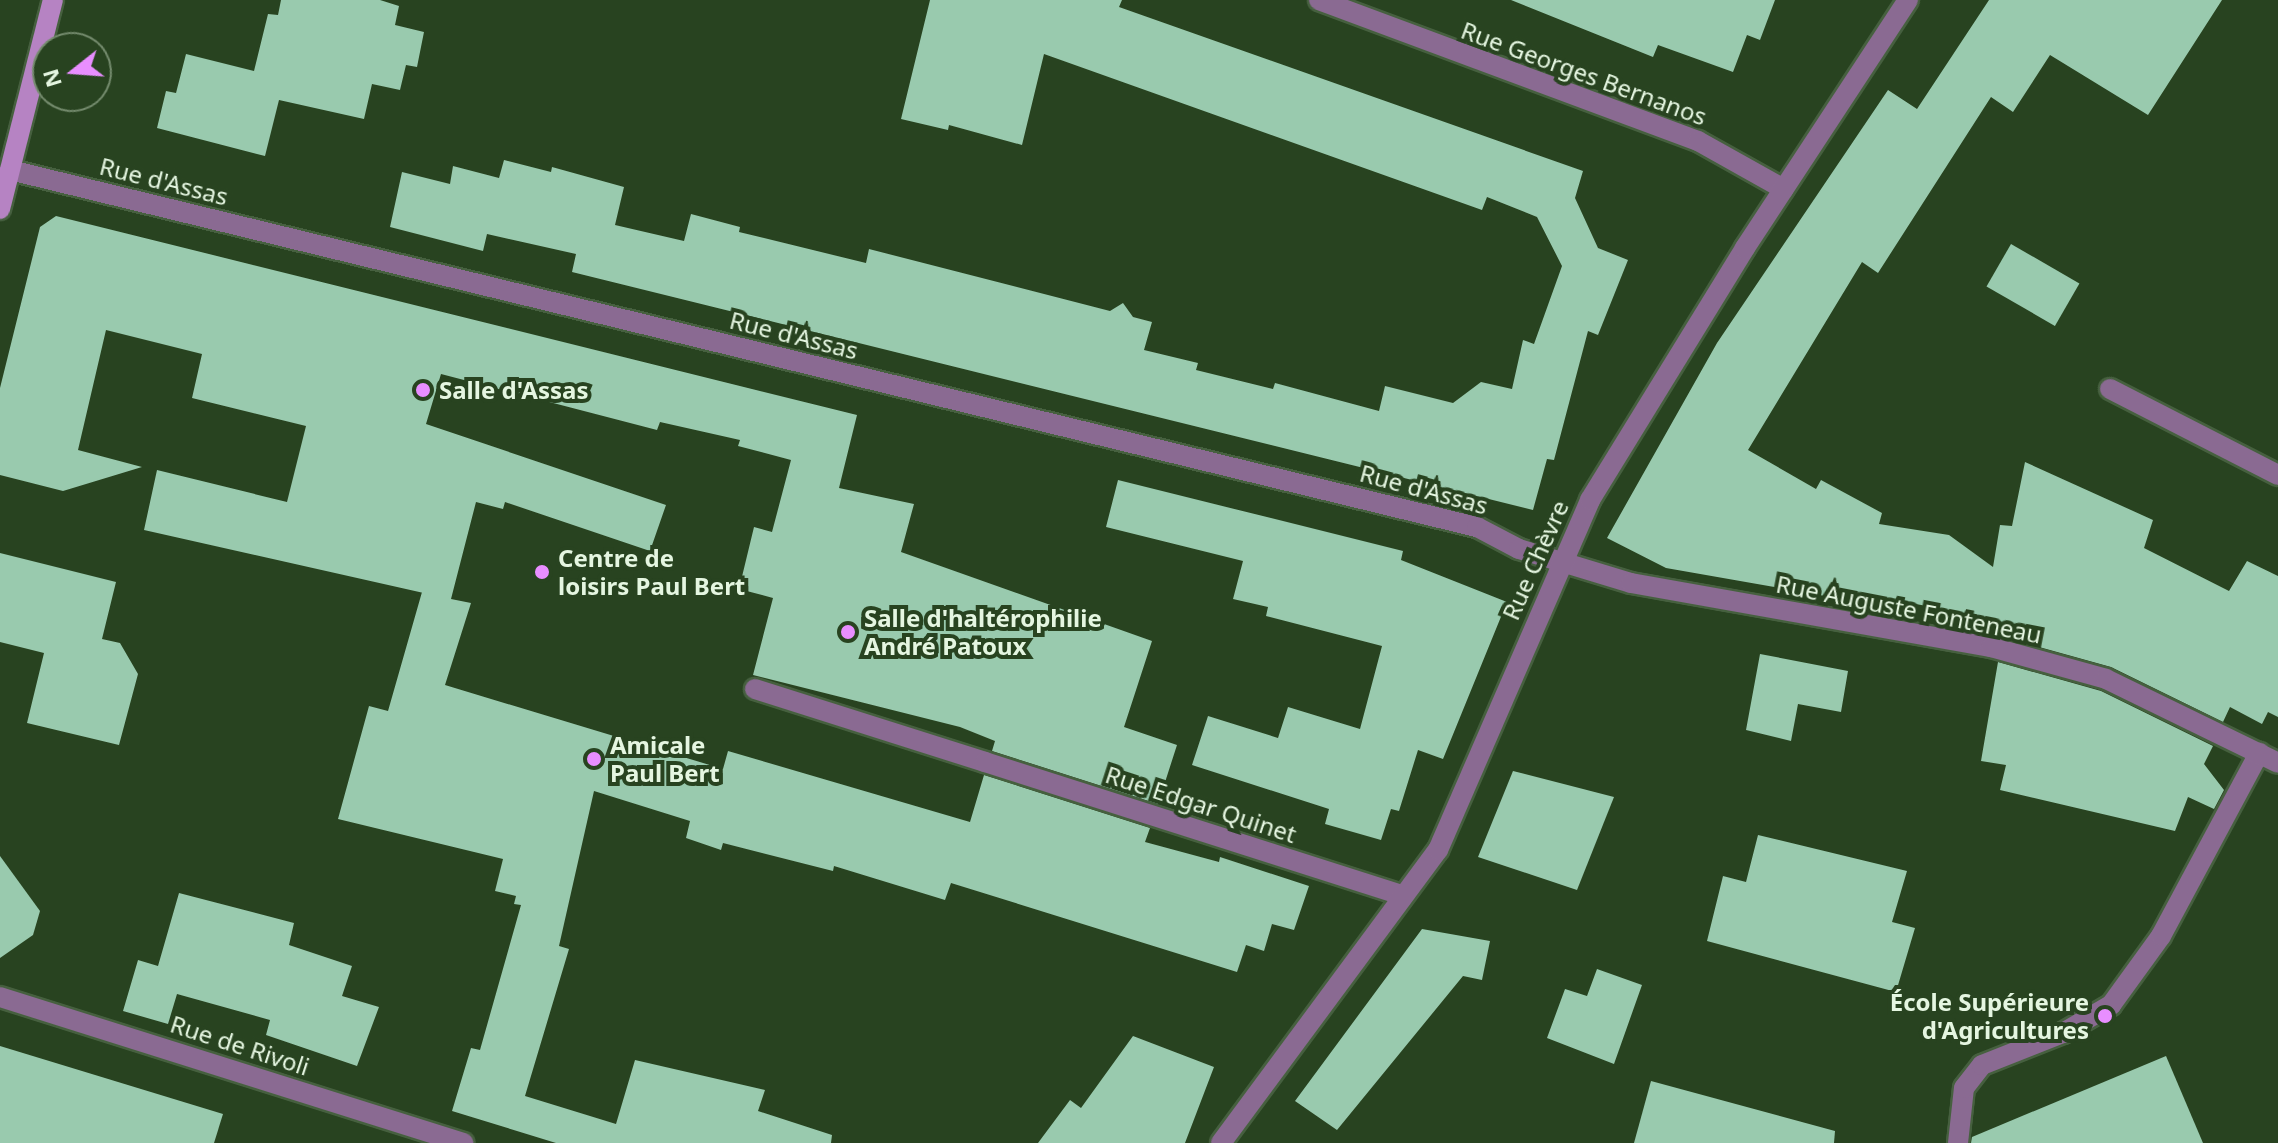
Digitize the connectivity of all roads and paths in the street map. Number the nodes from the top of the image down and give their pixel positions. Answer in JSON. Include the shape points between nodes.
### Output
{"nodes":[{"id":1,"x":53,"y":0,"type":"edge"},
{"id":2,"x":1908,"y":0,"type":"edge"},
{"id":3,"x":1315,"y":1,"type":"edge"},
{"id":4,"x":10,"y":170,"type":"junction"},
{"id":5,"x":1784,"y":189,"type":"junction"},
{"id":6,"x":0,"y":209,"type":"edge"},
{"id":7,"x":2110,"y":389,"type":"dead end"},
{"id":8,"x":2278,"y":475,"type":"edge"},
{"id":9,"x":1561,"y":562,"type":"junction"},
{"id":10,"x":755,"y":689,"type":"dead end"},
{"id":11,"x":2259,"y":753,"type":"junction"},
{"id":12,"x":2278,"y":763,"type":"edge"},
{"id":13,"x":1402,"y":895,"type":"junction"},
{"id":14,"x":0,"y":997,"type":"edge"},
{"id":15,"x":464,"y":1143,"type":"edge"},
{"id":16,"x":1221,"y":1143,"type":"edge"},
{"id":17,"x":1958,"y":1143,"type":"edge"}],
"edges":[{"from":1,"to":4,"type":"main road"},
{"from":2,"to":5,"type":"street","name":"Rue Chèvre"},
{"from":3,"to":5,"type":"street","name":"Rue Georges Bernanos","via":[[1698,141]]},
{"from":4,"to":6,"type":"main road"},
{"from":4,"to":9,"type":"street","name":"Rue d'Assas","via":[[1477,527],[1519,549]]},
{"from":5,"to":9,"type":"street","name":"Rue Chèvre","via":[[1641,414]]},
{"from":7,"to":8,"type":"street"},
{"from":9,"to":11,"type":"street","name":"Rue Auguste Fonteneau","via":[[1631,583],[1991,647],[2106,679]]},
{"from":9,"to":13,"type":"street","name":"Rue Chèvre","via":[[1438,850]]},
{"from":10,"to":13,"type":"street","name":"Rue Edgar Quinet"},
{"from":11,"to":12,"type":"street","name":"Rue Auguste Fonteneau"},
{"from":11,"to":17,"type":"street","via":[[2161,936],[2111,1005],[2063,1033],[1982,1065],[1964,1088]]},
{"from":13,"to":16,"type":"street","name":"Rue Chèvre"},
{"from":14,"to":15,"type":"street","name":"Rue de Rivoli"}]}
